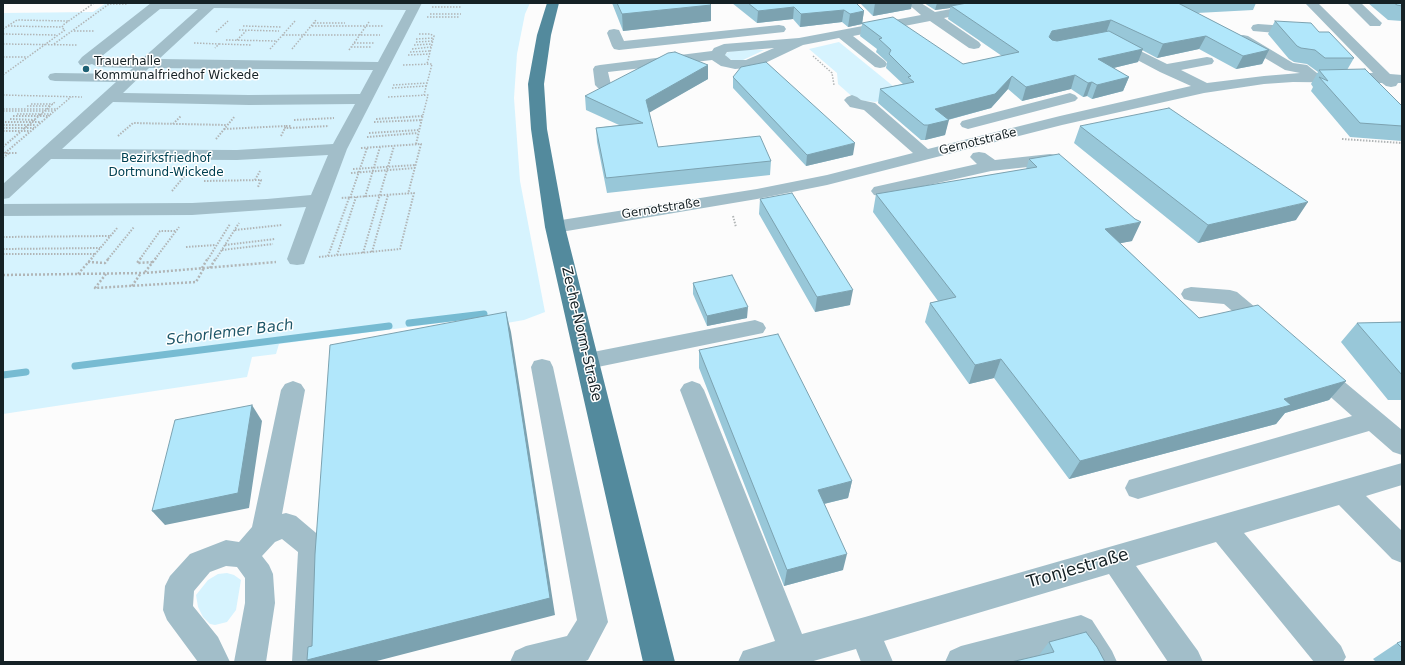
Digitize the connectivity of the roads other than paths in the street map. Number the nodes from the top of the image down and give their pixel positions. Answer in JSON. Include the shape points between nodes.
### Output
{"nodes":[{"id":1,"x":553,"y":3,"type":"edge"},
{"id":2,"x":913,"y":3,"type":"edge"},
{"id":3,"x":1003,"y":3,"type":"edge"},
{"id":4,"x":1311,"y":3,"type":"edge"},
{"id":5,"x":1353,"y":3,"type":"edge"},
{"id":6,"x":158,"y":4,"type":"edge"},
{"id":7,"x":211,"y":4,"type":"edge"},
{"id":8,"x":410,"y":16,"type":"edge"},
{"id":9,"x":864,"y":16,"type":"edge"},
{"id":10,"x":932,"y":17,"type":"junction"},
{"id":11,"x":1375,"y":23,"type":"dead end"},
{"id":12,"x":875,"y":28,"type":"junction"},
{"id":13,"x":1258,"y":28,"type":"dead end"},
{"id":14,"x":779,"y":29,"type":"dead end"},
{"id":15,"x":614,"y":33,"type":"dead end"},
{"id":16,"x":743,"y":33,"type":"junction"},
{"id":17,"x":1341,"y":33,"type":"junction"},
{"id":18,"x":842,"y":34,"type":"junction"},
{"id":19,"x":1239,"y":37,"type":"edge"},
{"id":20,"x":1099,"y":40,"type":"edge"},
{"id":21,"x":799,"y":42,"type":"junction"},
{"id":22,"x":974,"y":45,"type":"dead end"},
{"id":23,"x":750,"y":46,"type":"junction"},
{"id":24,"x":718,"y":56,"type":"junction"},
{"id":25,"x":87,"y":60,"type":"junction"},
{"id":26,"x":1207,"y":61,"type":"dead end"},
{"id":27,"x":114,"y":64,"type":"junction"},
{"id":28,"x":145,"y":64,"type":"junction"},
{"id":29,"x":880,"y":64,"type":"dead end"},
{"id":30,"x":382,"y":66,"type":"junction"},
{"id":31,"x":1165,"y":69,"type":"junction"},
{"id":32,"x":45,"y":73,"type":"dead end"},
{"id":33,"x":61,"y":73,"type":"junction"},
{"id":34,"x":97,"y":78,"type":"junction"},
{"id":35,"x":128,"y":78,"type":"junction"},
{"id":36,"x":1315,"y":78,"type":"junction"},
{"id":37,"x":1394,"y":78,"type":"edge"},
{"id":38,"x":603,"y":85,"type":"edge"},
{"id":39,"x":1204,"y":88,"type":"junction"},
{"id":40,"x":369,"y":91,"type":"junction"},
{"id":41,"x":1402,"y":93,"type":"edge"},
{"id":42,"x":108,"y":97,"type":"junction"},
{"id":43,"x":1070,"y":98,"type":"dead end"},
{"id":44,"x":852,"y":100,"type":"dead end"},
{"id":45,"x":1142,"y":102,"type":"junction"},
{"id":46,"x":1037,"y":106,"type":"junction"},
{"id":47,"x":1164,"y":115,"type":"edge"},
{"id":48,"x":1060,"y":121,"type":"junction"},
{"id":49,"x":968,"y":124,"type":"dead end"},
{"id":50,"x":349,"y":130,"type":"junction"},
{"id":51,"x":963,"y":146,"type":"junction"},
{"id":52,"x":47,"y":154,"type":"junction"},
{"id":53,"x":926,"y":156,"type":"junction"},
{"id":54,"x":991,"y":166,"type":"junction"},
{"id":55,"x":1068,"y":175,"type":"edge"},
{"id":56,"x":880,"y":191,"type":"dead end"},
{"id":57,"x":3,"y":194,"type":"edge"},
{"id":58,"x":318,"y":200,"type":"junction"},
{"id":59,"x":3,"y":210,"type":"edge"},
{"id":60,"x":555,"y":227,"type":"junction"},
{"id":61,"x":298,"y":259,"type":"road end"},
{"id":62,"x":1191,"y":294,"type":"dead end"},
{"id":63,"x":755,"y":328,"type":"dead end"},
{"id":64,"x":1283,"y":343,"type":"edge"},
{"id":65,"x":1301,"y":359,"type":"edge"},
{"id":66,"x":588,"y":361,"type":"junction"},
{"id":67,"x":542,"y":367,"type":"dead end"},
{"id":68,"x":293,"y":390,"type":"dead end"},
{"id":69,"x":692,"y":390,"type":"dead end"},
{"id":70,"x":1373,"y":420,"type":"junction"},
{"id":71,"x":1402,"y":445,"type":"edge"},
{"id":72,"x":1402,"y":474,"type":"edge"},
{"id":73,"x":1138,"y":488,"type":"dead end"},
{"id":74,"x":1344,"y":492,"type":"junction"},
{"id":75,"x":1221,"y":527,"type":"junction"},
{"id":76,"x":265,"y":533,"type":"junction"},
{"id":77,"x":1397,"y":537,"type":"edge"},
{"id":78,"x":245,"y":555,"type":"junction"},
{"id":79,"x":1114,"y":558,"type":"junction"},
{"id":80,"x":865,"y":632,"type":"junction"},
{"id":81,"x":794,"y":651,"type":"junction"},
{"id":82,"x":1330,"y":657,"type":"dead end"},
{"id":83,"x":214,"y":662,"type":"edge"},
{"id":84,"x":250,"y":662,"type":"edge"},
{"id":85,"x":308,"y":662,"type":"edge"},
{"id":86,"x":526,"y":662,"type":"edge"},
{"id":87,"x":659,"y":662,"type":"edge"},
{"id":88,"x":754,"y":662,"type":"edge"},
{"id":89,"x":877,"y":662,"type":"edge"},
{"id":90,"x":961,"y":662,"type":"edge"},
{"id":91,"x":1101,"y":662,"type":"edge"},
{"id":92,"x":1187,"y":662,"type":"edge"}],
"edges":[{"from":1,"to":60,"type":"main road","name":"Zeche-Norm-Straße","via":[[544,35],[536,84],[544,170]]},
{"from":2,"to":10,"type":"street"},
{"from":3,"to":10,"type":"street"},
{"from":4,"to":17,"type":"street"},
{"from":5,"to":11,"type":"street"},
{"from":6,"to":7,"type":"street"},
{"from":6,"to":25,"type":"street"},
{"from":7,"to":8,"type":"street"},
{"from":7,"to":28,"type":"street"},
{"from":8,"to":30,"type":"street"},
{"from":9,"to":12,"type":"street"},
{"from":10,"to":12,"type":"street"},
{"from":10,"to":22,"type":"street"},
{"from":12,"to":18,"type":"street"},
{"from":13,"to":17,"type":"street"},
{"from":14,"to":16,"type":"street"},
{"from":15,"to":16,"type":"street","via":[[619,46]]},
{"from":16,"to":23,"type":"street"},
{"from":17,"to":37,"type":"street"},
{"from":18,"to":21,"type":"street"},
{"from":18,"to":29,"type":"street"},
{"from":19,"to":36,"type":"street","via":[[1290,67],[1302,68]]},
{"from":20,"to":31,"type":"street","via":[[1106,38]]},
{"from":21,"to":23,"type":"street"},
{"from":21,"to":24,"type":"street","via":[[747,64],[726,63]]},
{"from":23,"to":24,"type":"street","via":[[724,48],[719,51]]},
{"from":24,"to":38,"type":"street","via":[[600,69]]},
{"from":25,"to":27,"type":"street","via":[[102,60],[98,63]]},
{"from":25,"to":33,"type":"street","via":[[80,58]]},
{"from":26,"to":31,"type":"street"},
{"from":27,"to":28,"type":"street"},
{"from":27,"to":34,"type":"street"},
{"from":28,"to":30,"type":"street"},
{"from":28,"to":35,"type":"street"},
{"from":30,"to":40,"type":"street"},
{"from":31,"to":39,"type":"street"},
{"from":32,"to":33,"type":"street"},
{"from":33,"to":34,"type":"street","via":[[56,77]]},
{"from":34,"to":35,"type":"street"},
{"from":35,"to":42,"type":"street"},
{"from":36,"to":37,"type":"street","name":"Gernotstraße"},
{"from":36,"to":39,"type":"street","name":"Gernotstraße","via":[[1264,80]]},
{"from":37,"to":41,"type":"street"},
{"from":39,"to":45,"type":"street","name":"Gernotstraße"},
{"from":40,"to":42,"type":"street","via":[[249,100]]},
{"from":40,"to":50,"type":"street"},
{"from":42,"to":52,"type":"street"},
{"from":43,"to":46,"type":"street"},
{"from":44,"to":53,"type":"street","via":[[856,104],[869,106]]},
{"from":45,"to":47,"type":"street"},
{"from":45,"to":48,"type":"street","name":"Gernotstraße"},
{"from":46,"to":48,"type":"street"},
{"from":46,"to":49,"type":"street"},
{"from":48,"to":51,"type":"street","name":"Gernotstraße"},
{"from":50,"to":52,"type":"street","via":[[271,154]]},
{"from":50,"to":58,"type":"street"},
{"from":51,"to":53,"type":"street","name":"Gernotstraße"},
{"from":51,"to":54,"type":"street"},
{"from":52,"to":57,"type":"street"},
{"from":53,"to":60,"type":"street","name":"Gernotstraße","via":[[757,194]]},
{"from":54,"to":55,"type":"street","via":[[1050,159]]},
{"from":54,"to":56,"type":"street"},
{"from":58,"to":59,"type":"street","via":[[157,210],[128,216]]},
{"from":58,"to":61,"type":"street"},
{"from":60,"to":66,"type":"main road","name":"Zeche-Norm-Straße"},
{"from":62,"to":64,"type":"street","via":[[1230,297]]},
{"from":63,"to":66,"type":"street"},
{"from":65,"to":70,"type":"street"},
{"from":66,"to":87,"type":"main road","name":"Zeche-Norm-Straße"},
{"from":67,"to":86,"type":"street","via":[[593,622],[577,649]]},
{"from":68,"to":76,"type":"street"},
{"from":69,"to":81,"type":"street"},
{"from":70,"to":71,"type":"street"},
{"from":70,"to":73,"type":"street"},
{"from":72,"to":74,"type":"street","name":"Tronjestraße"},
{"from":74,"to":75,"type":"street","name":"Tronjestraße"},
{"from":74,"to":77,"type":"street"},
{"from":75,"to":79,"type":"street","name":"Tronjestraße"},
{"from":75,"to":82,"type":"street"},
{"from":76,"to":78,"type":"street"},
{"from":76,"to":85,"type":"street","via":[[286,525],[312,547]]},
{"from":78,"to":83,"type":"street","via":[[226,553],[200,562],[180,586],[178,610],[207,648]]},
{"from":78,"to":84,"type":"street","via":[[260,574],[260,603]]},
{"from":79,"to":80,"type":"street","name":"Tronjestraße"},
{"from":79,"to":92,"type":"street"},
{"from":80,"to":81,"type":"street","name":"Tronjestraße"},
{"from":80,"to":89,"type":"street"},
{"from":81,"to":88,"type":"street","name":"Tronjestraße"},
{"from":90,"to":91,"type":"street","via":[[1081,630]]}]}
